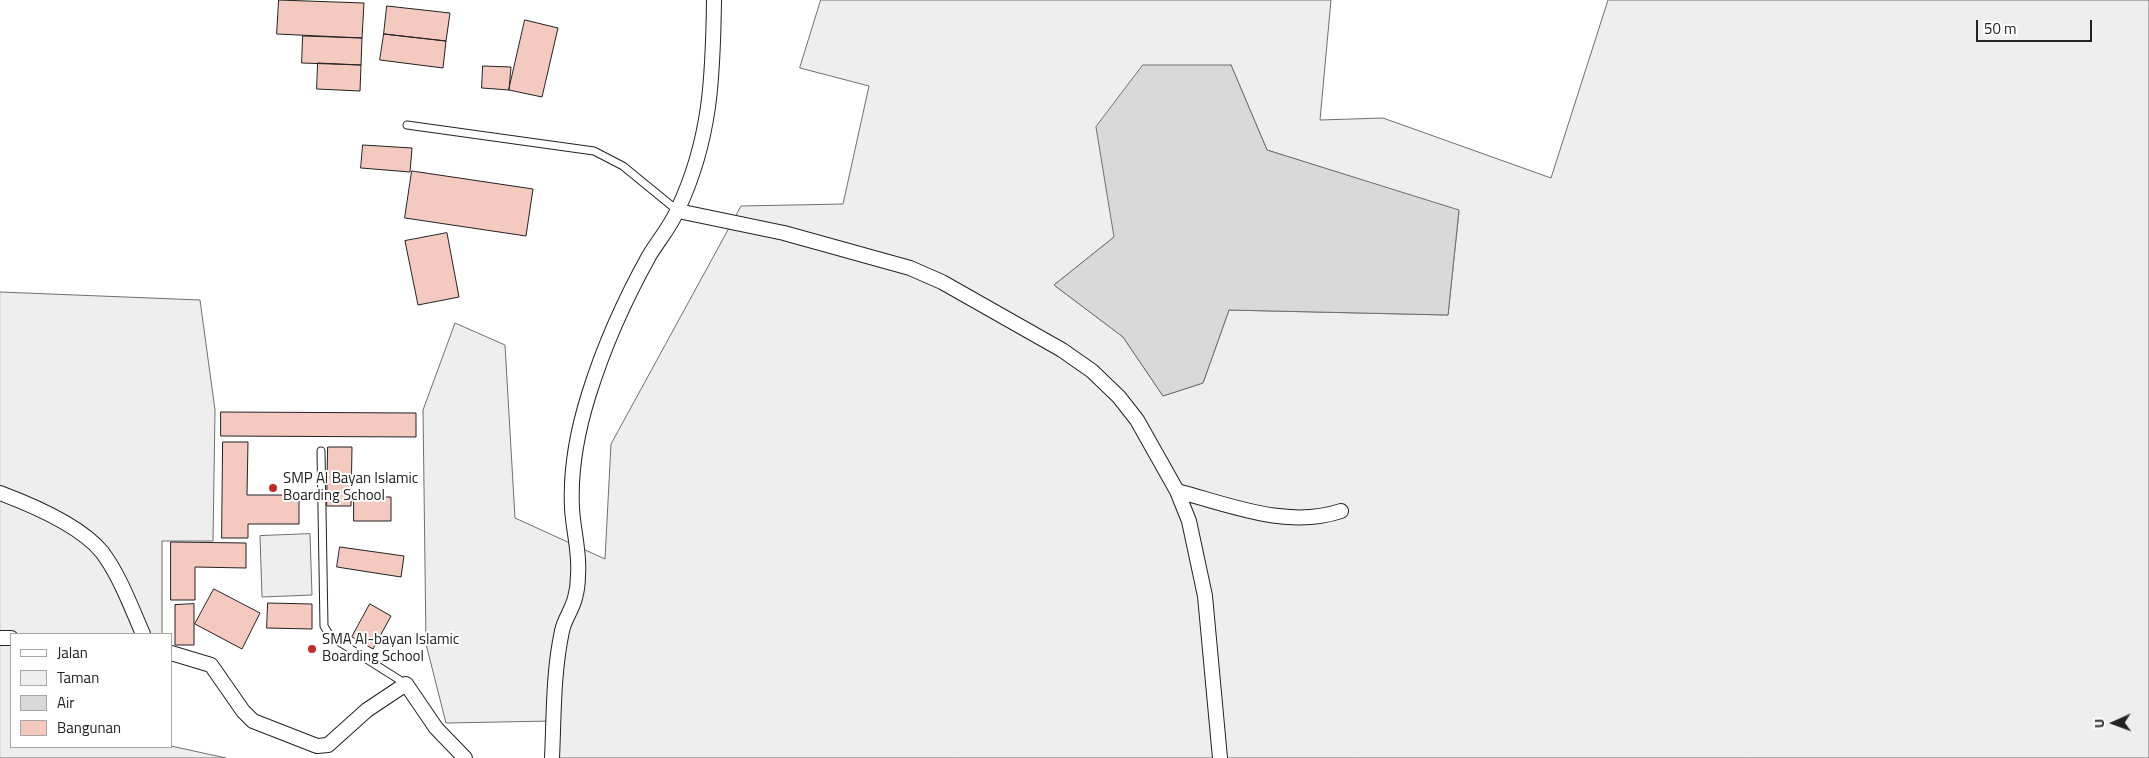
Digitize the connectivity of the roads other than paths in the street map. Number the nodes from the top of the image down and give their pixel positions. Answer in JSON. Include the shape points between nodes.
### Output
{"nodes":[{"id":1,"x":714,"y":0,"type":"edge"},
{"id":2,"x":408,"y":125,"type":"dead end"},
{"id":3,"x":678,"y":211,"type":"junction"},
{"id":4,"x":321,"y":451,"type":"dead end"},
{"id":5,"x":1177,"y":491,"type":"junction"},
{"id":6,"x":0,"y":493,"type":"edge"},
{"id":7,"x":1341,"y":511,"type":"dead end"},
{"id":8,"x":143,"y":633,"type":"edge"},
{"id":9,"x":172,"y":653,"type":"edge"},
{"id":10,"x":406,"y":684,"type":"junction"},
{"id":11,"x":465,"y":758,"type":"edge"},
{"id":12,"x":552,"y":758,"type":"edge"},
{"id":13,"x":1220,"y":758,"type":"edge"}],
"edges":[{"from":1,"to":3,"type":"street","via":[[709,109],[699,155]]},
{"from":2,"to":3,"type":"lane","via":[[594,151],[623,166]]},
{"from":3,"to":5,"type":"street","via":[[793,236],[910,268],[942,282],[1062,350],[1092,371],[1137,420]]},
{"from":3,"to":12,"type":"street","via":[[661,234],[621,307],[576,437],[572,463],[572,509],[578,543],[578,574],[575,599],[562,630],[555,685]]},
{"from":4,"to":10,"type":"lane","via":[[324,626],[330,636]]},
{"from":5,"to":7,"type":"street","via":[[1285,518],[1324,517]]},
{"from":5,"to":13,"type":"street","via":[[1189,521],[1205,596]]},
{"from":6,"to":8,"type":"street","via":[[64,521],[101,550],[113,568]]},
{"from":9,"to":10,"type":"street","via":[[211,664],[252,720],[318,746],[328,745],[367,710]]},
{"from":10,"to":11,"type":"street","via":[[436,728]]}]}
